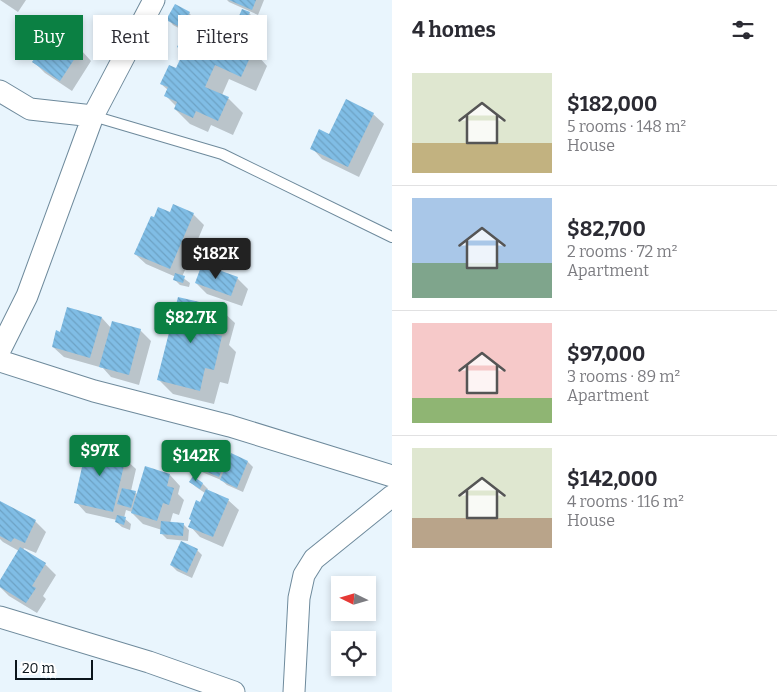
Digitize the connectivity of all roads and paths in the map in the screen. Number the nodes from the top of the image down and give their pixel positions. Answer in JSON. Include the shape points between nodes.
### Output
{"nodes":[{"id":1,"x":154,"y":0,"type":"edge"},
{"id":2,"x":0,"y":91,"type":"edge"},
{"id":3,"x":93,"y":116,"type":"junction"},
{"id":4,"x":392,"y":237,"type":"edge"},
{"id":5,"x":0,"y":350,"type":"edge"},
{"id":6,"x":0,"y":361,"type":"edge"},
{"id":7,"x":392,"y":476,"type":"edge"},
{"id":8,"x":392,"y":496,"type":"edge"},
{"id":9,"x":0,"y":617,"type":"edge"},
{"id":10,"x":234,"y":692,"type":"edge"},
{"id":11,"x":294,"y":692,"type":"edge"}],
"edges":[{"from":1,"to":3,"type":"street"},
{"from":2,"to":3,"type":"street","via":[[30,110]]},
{"from":3,"to":4,"type":"lane","via":[[222,154]]},
{"from":3,"to":5,"type":"street","via":[[27,296]]},
{"from":6,"to":7,"type":"street"},
{"from":8,"to":11,"type":"street","via":[[314,559],[304,575],[299,598]]},
{"from":9,"to":10,"type":"street","via":[[149,662]]}]}
